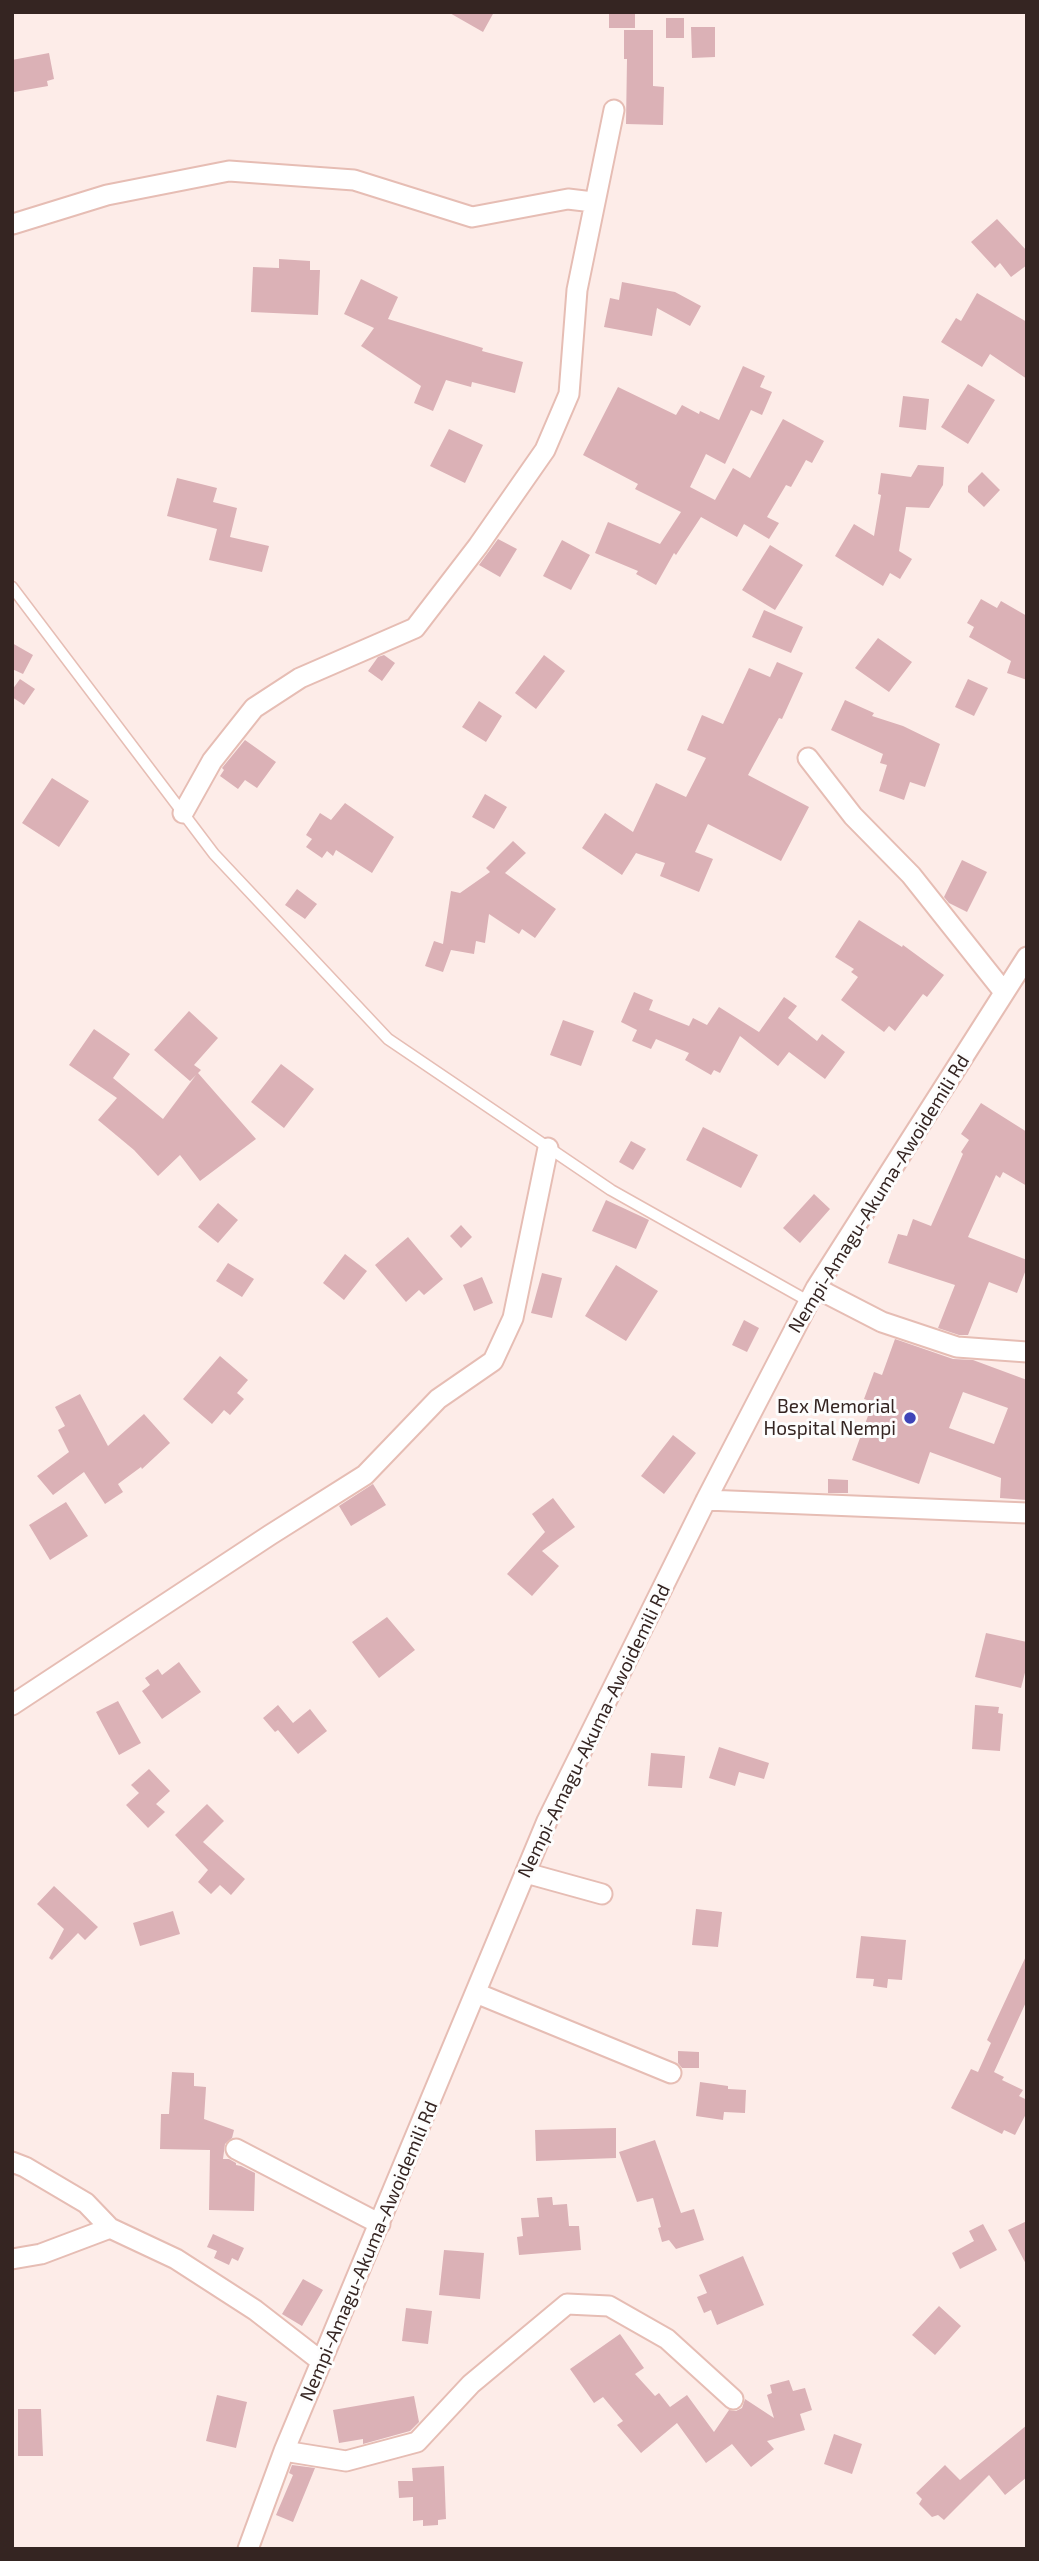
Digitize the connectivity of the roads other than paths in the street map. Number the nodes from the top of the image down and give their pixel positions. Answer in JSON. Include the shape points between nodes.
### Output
{"nodes":[{"id":1,"x":614,"y":110,"type":"dead end"},
{"id":2,"x":593,"y":202,"type":"junction"},
{"id":3,"x":13,"y":224,"type":"edge"},
{"id":4,"x":12,"y":587,"type":"edge"},
{"id":5,"x":808,"y":758,"type":"dead end"},
{"id":6,"x":183,"y":813,"type":"junction"},
{"id":7,"x":1027,"y":957,"type":"edge"},
{"id":8,"x":1004,"y":992,"type":"junction"},
{"id":9,"x":548,"y":1148,"type":"junction"},
{"id":10,"x":813,"y":1295,"type":"junction"},
{"id":11,"x":1027,"y":1352,"type":"edge"},
{"id":12,"x":706,"y":1500,"type":"junction"},
{"id":13,"x":1027,"y":1513,"type":"edge"},
{"id":14,"x":12,"y":1705,"type":"edge"},
{"id":15,"x":526,"y":1873,"type":"junction"},
{"id":16,"x":602,"y":1894,"type":"dead end"},
{"id":17,"x":476,"y":1993,"type":"junction"},
{"id":18,"x":671,"y":2073,"type":"dead end"},
{"id":19,"x":236,"y":2148,"type":"dead end"},
{"id":20,"x":12,"y":2162,"type":"edge"},
{"id":21,"x":380,"y":2224,"type":"junction"},
{"id":22,"x":110,"y":2228,"type":"junction"},
{"id":23,"x":12,"y":2259,"type":"edge"},
{"id":24,"x":322,"y":2362,"type":"junction"},
{"id":25,"x":733,"y":2399,"type":"dead end"},
{"id":26,"x":284,"y":2451,"type":"junction"},
{"id":27,"x":248,"y":2549,"type":"edge"}],
"edges":[{"from":1,"to":2,"type":"street"},
{"from":2,"to":3,"type":"street","via":[[568,199],[472,217],[354,180],[229,171],[107,195]]},
{"from":2,"to":6,"type":"street","via":[[576,289],[569,394],[545,450],[415,628],[300,678],[254,708],[212,761]]},
{"from":4,"to":6,"type":"lane"},
{"from":5,"to":8,"type":"street","via":[[853,816],[911,875]]},
{"from":6,"to":9,"type":"lane","via":[[215,854],[388,1039]]},
{"from":7,"to":8,"type":"street","name":"Nempi-Amagu-Akuma-Awoidemili Rd"},
{"from":8,"to":10,"type":"street","name":"Nempi-Amagu-Akuma-Awoidemili Rd"},
{"from":9,"to":10,"type":"lane","via":[[611,1191]]},
{"from":9,"to":14,"type":"street","via":[[513,1318],[493,1361],[438,1399],[365,1475]]},
{"from":10,"to":11,"type":"street","via":[[957,1347]]},
{"from":10,"to":12,"type":"street","name":"Nempi-Amagu-Akuma-Awoidemili Rd"},
{"from":12,"to":13,"type":"street"},
{"from":12,"to":15,"type":"street","name":"Nempi-Amagu-Akuma-Awoidemili Rd","via":[[547,1821]]},
{"from":15,"to":16,"type":"street"},
{"from":15,"to":17,"type":"street","name":"Nempi-Amagu-Akuma-Awoidemili Rd"},
{"from":17,"to":18,"type":"street"},
{"from":17,"to":21,"type":"street","name":"Nempi-Amagu-Akuma-Awoidemili Rd"},
{"from":19,"to":21,"type":"street"},
{"from":20,"to":22,"type":"street","via":[[86,2203]]},
{"from":21,"to":24,"type":"street","name":"Nempi-Amagu-Akuma-Awoidemili Rd"},
{"from":22,"to":23,"type":"street","via":[[41,2254]]},
{"from":22,"to":24,"type":"street","via":[[176,2259],[255,2310]]},
{"from":24,"to":26,"type":"street","name":"Nempi-Amagu-Akuma-Awoidemili Rd"},
{"from":25,"to":26,"type":"street","via":[[667,2339],[609,2306],[567,2304],[471,2384],[417,2442],[346,2461]]},
{"from":26,"to":27,"type":"street","name":"Nempi-Amagu-Akuma-Awoidemili Rd"}]}
